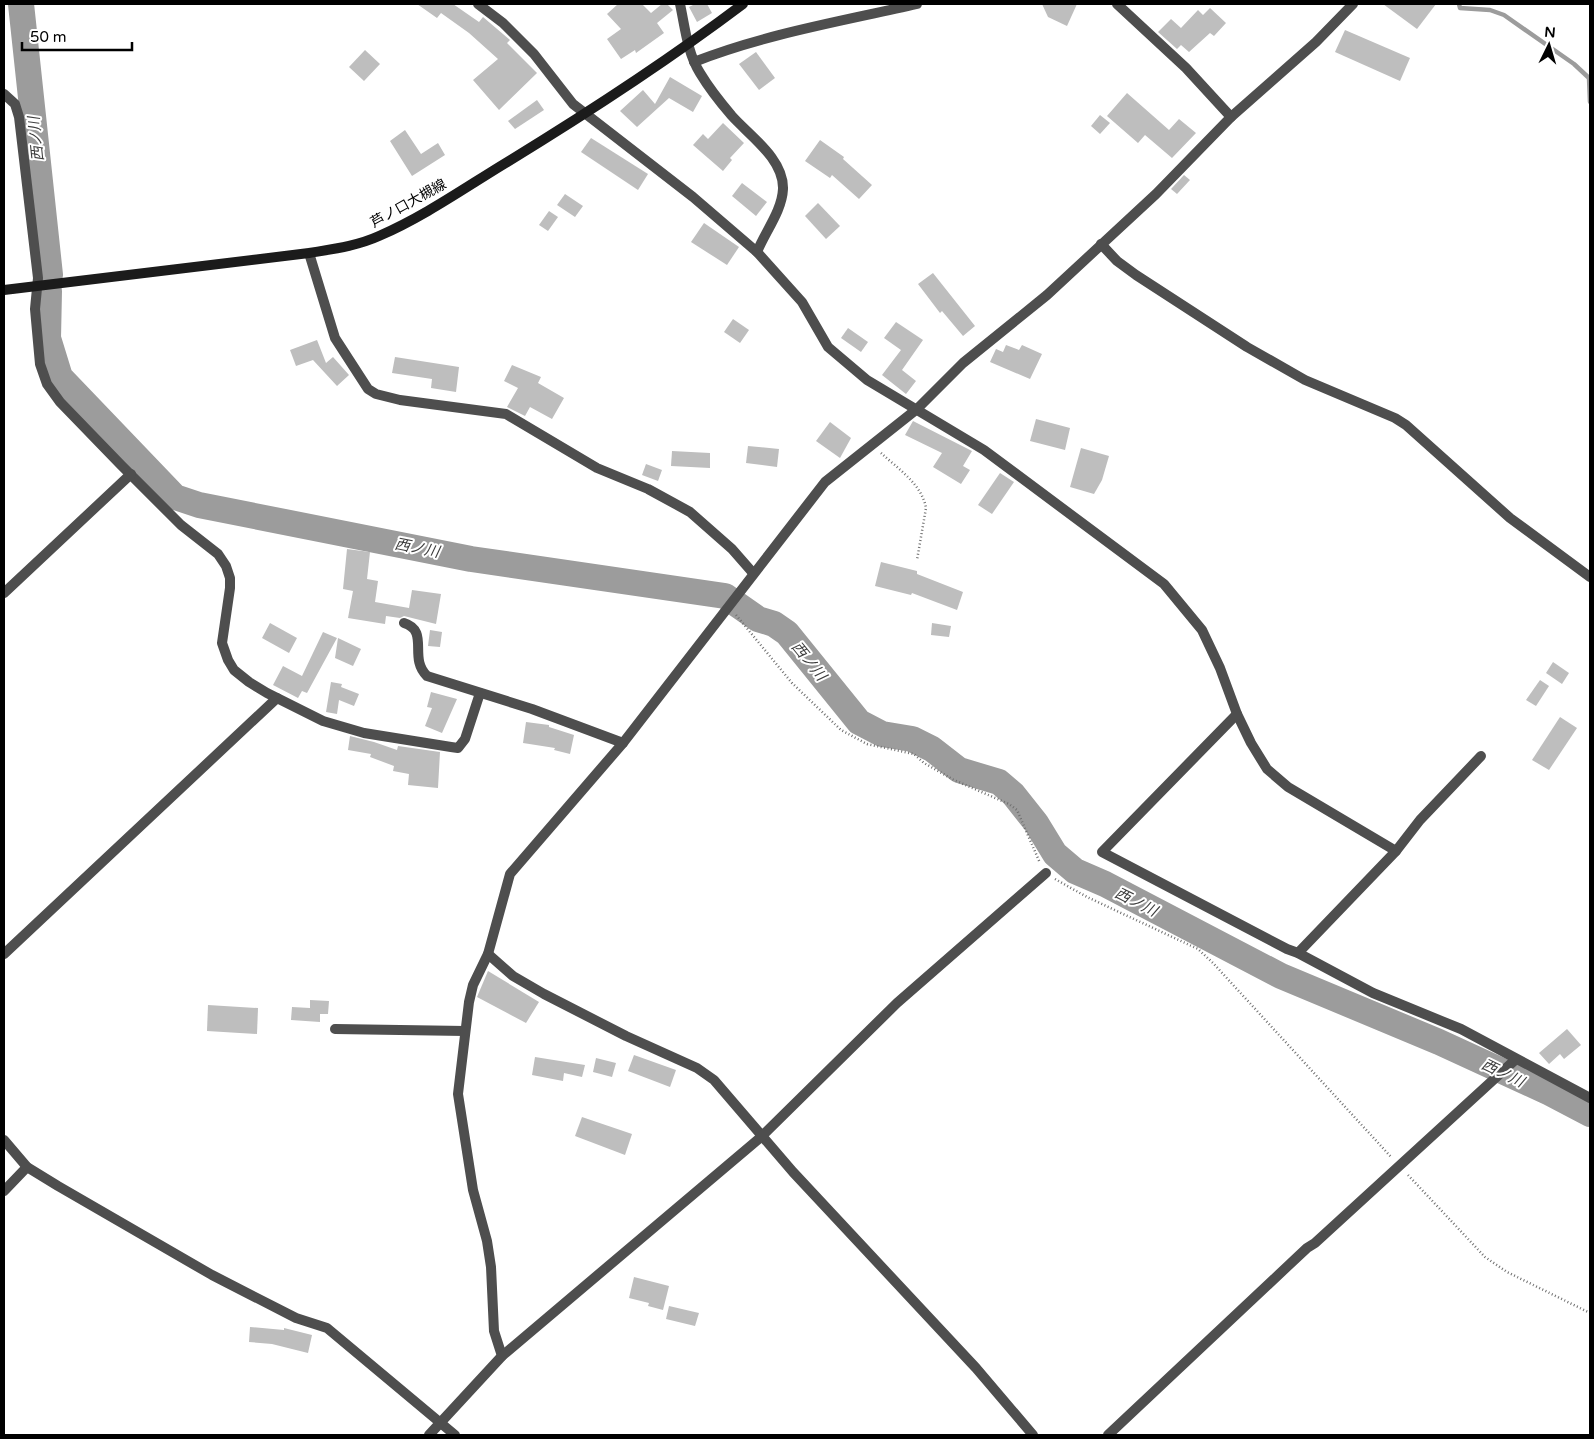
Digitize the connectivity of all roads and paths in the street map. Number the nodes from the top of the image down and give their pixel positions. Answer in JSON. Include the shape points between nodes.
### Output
{"nodes":[{"id":1,"x":478,"y":4,"type":"edge"},
{"id":2,"x":680,"y":4,"type":"edge"},
{"id":3,"x":743,"y":4,"type":"edge"},
{"id":4,"x":917,"y":4,"type":"edge"},
{"id":5,"x":1117,"y":4,"type":"edge"},
{"id":6,"x":1353,"y":4,"type":"edge"},
{"id":7,"x":688,"y":45,"type":"junction"},
{"id":8,"x":694,"y":62,"type":"junction"},
{"id":9,"x":4,"y":94,"type":"edge"},
{"id":10,"x":587,"y":114,"type":"junction"},
{"id":11,"x":1231,"y":118,"type":"junction"},
{"id":12,"x":1101,"y":244,"type":"junction"},
{"id":13,"x":758,"y":252,"type":"junction"},
{"id":14,"x":309,"y":253,"type":"junction"},
{"id":15,"x":37,"y":286,"type":"junction"},
{"id":16,"x":4,"y":290,"type":"edge"},
{"id":17,"x":917,"y":409,"type":"junction"},
{"id":18,"x":872,"y":446,"type":"junction"},
{"id":19,"x":131,"y":474,"type":"junction"},
{"id":20,"x":917,"y":560,"type":"dead end"},
{"id":21,"x":753,"y":573,"type":"junction"},
{"id":22,"x":1590,"y":577,"type":"edge"},
{"id":23,"x":4,"y":593,"type":"edge"},
{"id":24,"x":729,"y":606,"type":"junction"},
{"id":25,"x":404,"y":623,"type":"dead end"},
{"id":26,"x":480,"y":693,"type":"junction"},
{"id":27,"x":277,"y":698,"type":"junction"},
{"id":28,"x":1236,"y":714,"type":"junction"},
{"id":29,"x":623,"y":743,"type":"junction"},
{"id":30,"x":1482,"y":756,"type":"dead end"},
{"id":31,"x":1396,"y":851,"type":"junction"},
{"id":32,"x":1046,"y":873,"type":"junction"},
{"id":33,"x":1298,"y":953,"type":"junction"},
{"id":34,"x":4,"y":954,"type":"edge"},
{"id":35,"x":488,"y":954,"type":"junction"},
{"id":36,"x":335,"y":1029,"type":"dead end"},
{"id":37,"x":465,"y":1031,"type":"junction"},
{"id":38,"x":1515,"y":1060,"type":"junction"},
{"id":39,"x":1590,"y":1098,"type":"edge"},
{"id":40,"x":761,"y":1137,"type":"junction"},
{"id":41,"x":4,"y":1140,"type":"edge"},
{"id":42,"x":27,"y":1167,"type":"junction"},
{"id":43,"x":1400,"y":1167,"type":"junction"},
{"id":44,"x":4,"y":1191,"type":"edge"},
{"id":45,"x":1590,"y":1314,"type":"edge"},
{"id":46,"x":502,"y":1356,"type":"junction"},
{"id":47,"x":440,"y":1422,"type":"junction"},
{"id":48,"x":429,"y":1435,"type":"edge"},
{"id":49,"x":454,"y":1435,"type":"edge"},
{"id":50,"x":1033,"y":1435,"type":"edge"},
{"id":51,"x":1108,"y":1435,"type":"edge"}],
"edges":[{"from":1,"to":10,"type":"street","via":[[524,44],[573,104]]},
{"from":2,"to":7,"type":"street"},
{"from":3,"to":7,"type":"main road","name":"芦ノ口大槻線"},
{"from":4,"to":8,"type":"street","via":[[767,40]]},
{"from":5,"to":11,"type":"street","via":[[1186,68]]},
{"from":6,"to":11,"type":"street","via":[[1316,42]]},
{"from":7,"to":8,"type":"street"},
{"from":7,"to":10,"type":"main road","name":"芦ノ口大槻線"},
{"from":8,"to":13,"type":"street","via":[[709,88],[771,158],[781,176],[782,200]]},
{"from":9,"to":15,"type":"street","via":[[14,104],[19,117]]},
{"from":10,"to":13,"type":"street"},
{"from":10,"to":14,"type":"main road","name":"芦ノ口大槻線","via":[[379,236]]},
{"from":11,"to":12,"type":"street"},
{"from":12,"to":17,"type":"street","via":[[1021,318],[963,363]]},
{"from":12,"to":22,"type":"street","via":[[1136,275],[1247,347],[1305,380],[1396,418],[1510,518]]},
{"from":13,"to":17,"type":"street","via":[[802,302],[828,347],[868,380]]},
{"from":14,"to":15,"type":"main road","name":"芦ノ口大槻線"},
{"from":14,"to":21,"type":"street","via":[[335,338],[368,389],[400,400],[506,414],[597,468],[648,489],[690,512],[732,549]]},
{"from":15,"to":16,"type":"main road","name":"芦ノ口大槻線"},
{"from":15,"to":19,"type":"street","via":[[35,309],[39,354],[47,384],[60,402]]},
{"from":17,"to":18,"type":"street"},
{"from":17,"to":28,"type":"street","via":[[984,450],[1164,584],[1202,630]]},
{"from":18,"to":20,"type":"path","via":[[915,485],[924,501],[926,508]]},
{"from":18,"to":21,"type":"street","via":[[825,482]]},
{"from":19,"to":23,"type":"street"},
{"from":19,"to":27,"type":"street","via":[[182,525],[218,554],[226,566],[230,588],[222,644],[228,660],[234,670],[249,682]]},
{"from":21,"to":24,"type":"street"},
{"from":24,"to":29,"type":"street"},
{"from":24,"to":32,"type":"path","via":[[792,683],[841,730],[867,744],[914,754],[954,780],[1017,810]]},
{"from":25,"to":26,"type":"street","via":[[418,632],[419,663],[427,676]]},
{"from":26,"to":27,"type":"street","via":[[465,739],[458,748],[342,728]]},
{"from":26,"to":29,"type":"street"},
{"from":27,"to":34,"type":"street"},
{"from":28,"to":31,"type":"street","via":[[1260,758],[1277,778]]},
{"from":28,"to":33,"type":"street","via":[[1102,852]]},
{"from":29,"to":35,"type":"street","via":[[510,874]]},
{"from":30,"to":31,"type":"street","via":[[1420,820]]},
{"from":31,"to":33,"type":"street"},
{"from":32,"to":40,"type":"street","via":[[897,1003]]},
{"from":32,"to":43,"type":"path","via":[[1087,897],[1198,949]]},
{"from":33,"to":38,"type":"street","via":[[1373,993],[1461,1029]]},
{"from":35,"to":37,"type":"street","via":[[473,986]]},
{"from":35,"to":40,"type":"street","via":[[513,976],[587,1017],[697,1068],[714,1080]]},
{"from":36,"to":37,"type":"street"},
{"from":37,"to":46,"type":"street","via":[[458,1094],[473,1190],[491,1266],[494,1331]]},
{"from":38,"to":39,"type":"street"},
{"from":38,"to":43,"type":"street"},
{"from":40,"to":46,"type":"street"},
{"from":40,"to":50,"type":"street","via":[[976,1368]]},
{"from":41,"to":42,"type":"street"},
{"from":42,"to":44,"type":"street"},
{"from":42,"to":47,"type":"street","via":[[212,1275],[296,1318],[327,1328]]},
{"from":43,"to":45,"type":"path","via":[[1485,1257],[1507,1272]]},
{"from":43,"to":51,"type":"street","via":[[1306,1248]]},
{"from":46,"to":47,"type":"street"},
{"from":47,"to":48,"type":"street"},
{"from":47,"to":49,"type":"street"}]}
